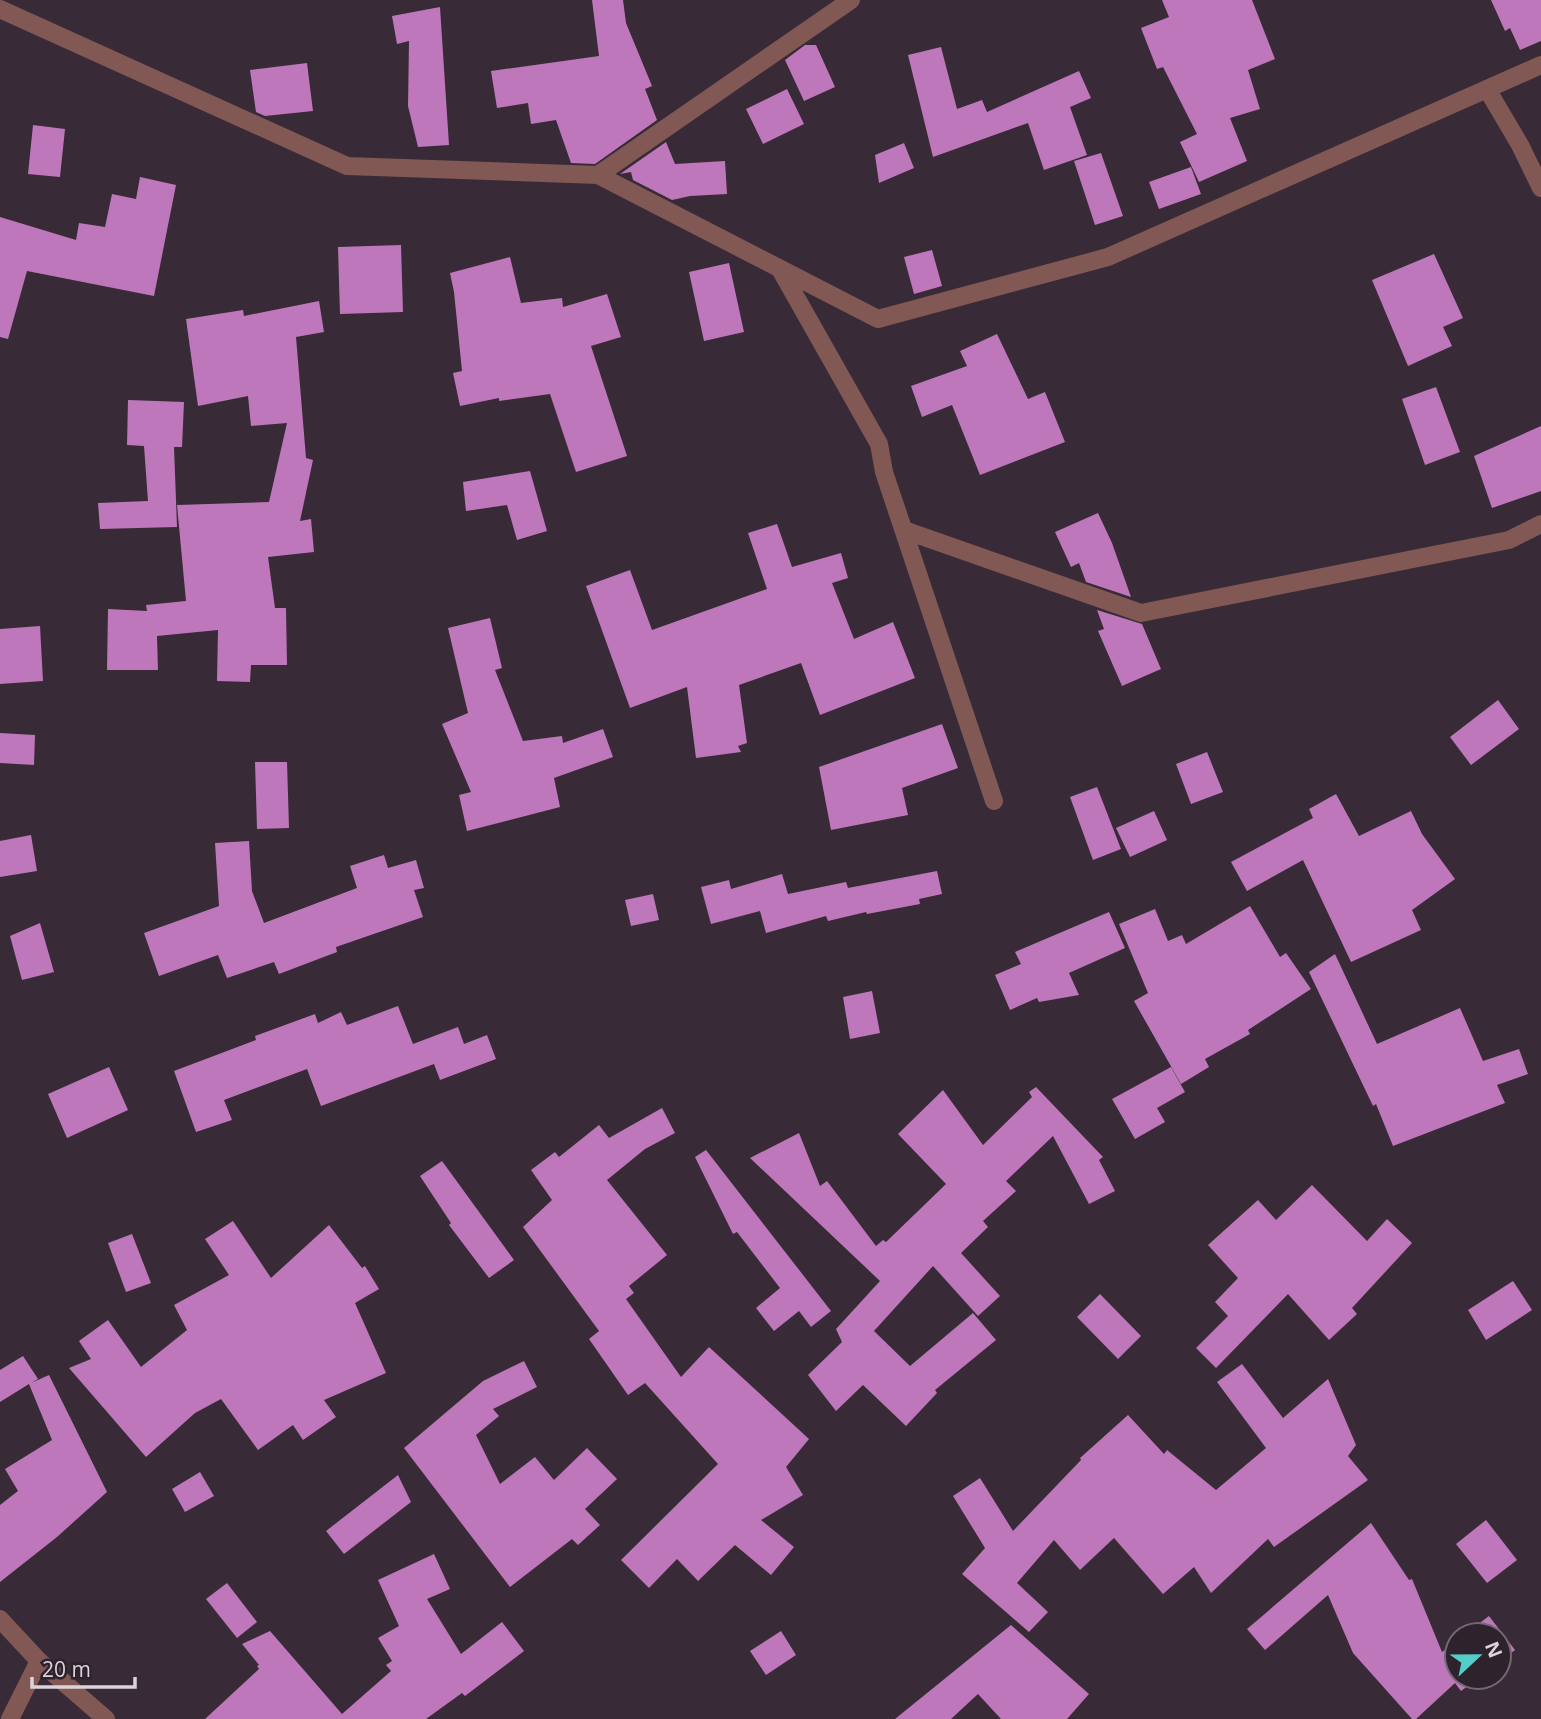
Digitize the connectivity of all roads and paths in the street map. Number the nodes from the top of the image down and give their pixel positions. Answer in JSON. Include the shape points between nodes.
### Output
{"nodes":[{"id":1,"x":851,"y":0,"type":"edge"},
{"id":2,"x":0,"y":9,"type":"edge"},
{"id":3,"x":1541,"y":65,"type":"edge"},
{"id":4,"x":1487,"y":89,"type":"junction"},
{"id":5,"x":598,"y":175,"type":"junction"},
{"id":6,"x":1541,"y":188,"type":"edge"},
{"id":7,"x":780,"y":269,"type":"junction"},
{"id":8,"x":1541,"y":524,"type":"edge"},
{"id":9,"x":904,"y":530,"type":"junction"},
{"id":10,"x":994,"y":801,"type":"dead end"},
{"id":11,"x":0,"y":1619,"type":"edge"},
{"id":12,"x":39,"y":1661,"type":"junction"},
{"id":13,"x":10,"y":1719,"type":"edge"},
{"id":14,"x":106,"y":1719,"type":"edge"}],
"edges":[{"from":1,"to":5,"type":"street"},
{"from":2,"to":5,"type":"street","via":[[347,166]]},
{"from":3,"to":4,"type":"street"},
{"from":4,"to":6,"type":"street"},
{"from":4,"to":7,"type":"street","via":[[1108,257],[878,319]]},
{"from":5,"to":7,"type":"street"},
{"from":7,"to":9,"type":"street","via":[[879,444]]},
{"from":8,"to":9,"type":"street","via":[[1509,540],[1141,613]]},
{"from":9,"to":10,"type":"street"},
{"from":11,"to":12,"type":"street"},
{"from":12,"to":13,"type":"street"},
{"from":12,"to":14,"type":"street"}]}
